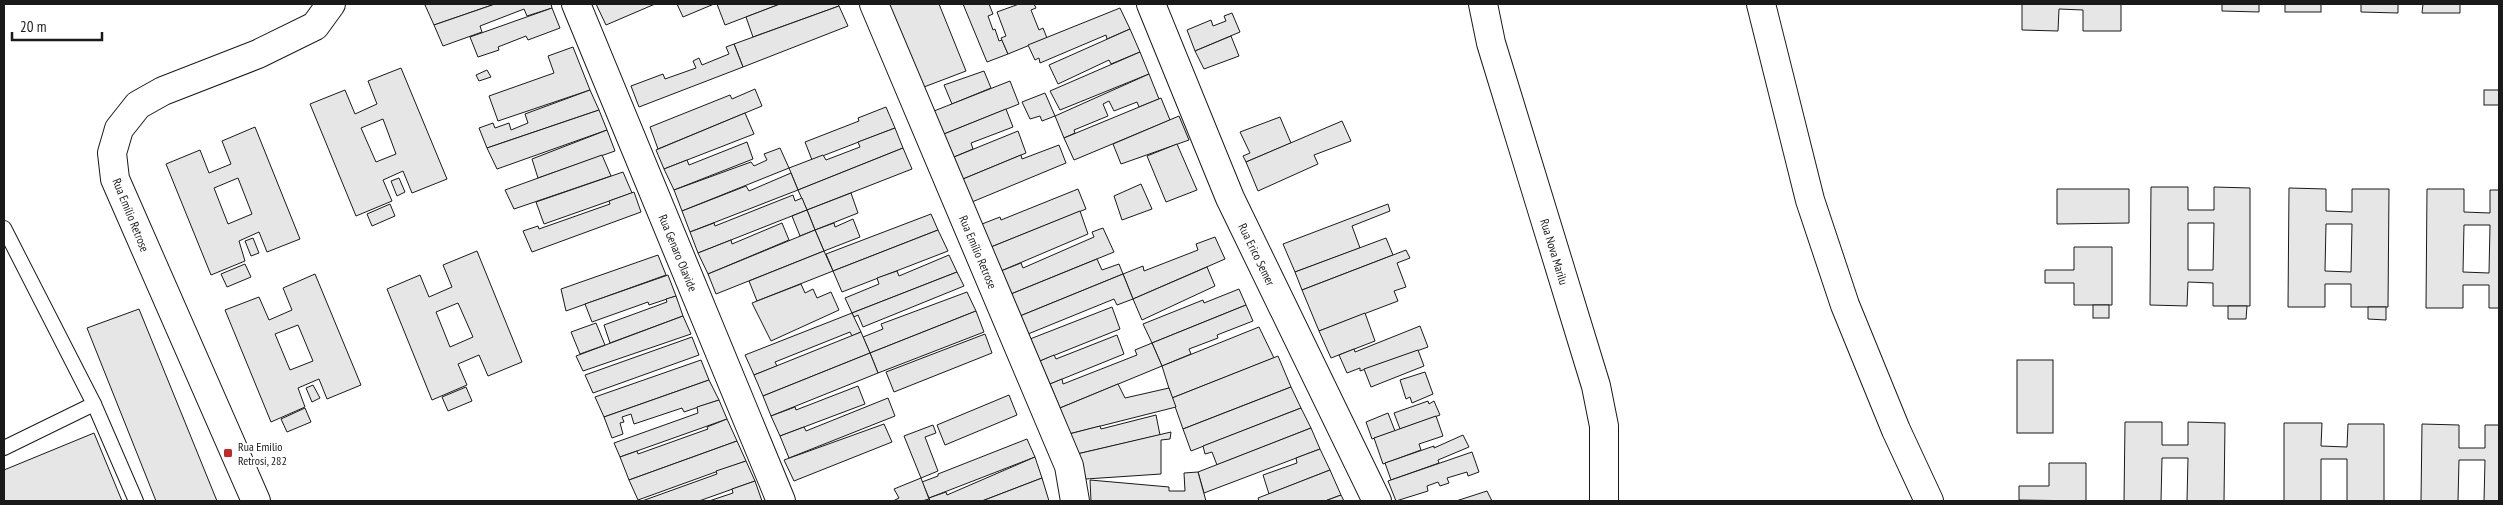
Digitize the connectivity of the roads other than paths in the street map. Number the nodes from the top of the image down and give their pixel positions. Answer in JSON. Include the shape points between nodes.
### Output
{"nodes":[{"id":1,"x":331,"y":4,"type":"edge"},
{"id":2,"x":576,"y":4,"type":"edge"},
{"id":3,"x":874,"y":4,"type":"edge"},
{"id":4,"x":1151,"y":4,"type":"edge"},
{"id":5,"x":1483,"y":4,"type":"edge"},
{"id":6,"x":1761,"y":4,"type":"edge"},
{"id":7,"x":4,"y":228,"type":"edge"},
{"id":8,"x":94,"y":404,"type":"junction"},
{"id":9,"x":4,"y":448,"type":"edge"},
{"id":10,"x":136,"y":501,"type":"edge"},
{"id":11,"x":256,"y":501,"type":"edge"},
{"id":12,"x":781,"y":501,"type":"edge"},
{"id":13,"x":1075,"y":501,"type":"edge"},
{"id":14,"x":1377,"y":501,"type":"edge"},
{"id":15,"x":1604,"y":501,"type":"edge"},
{"id":16,"x":1929,"y":501,"type":"edge"}],
"edges":[{"from":1,"to":11,"type":"street","name":"Rua Emílio Retrose","via":[[316,26],[258,54],[163,92],[138,106],[119,129],[112,153],[115,179]]},
{"from":2,"to":12,"type":"street","name":"Rua Genaro Olavide"},
{"from":3,"to":13,"type":"street","name":"Rua Emílio Retrose","via":[[1069,466]]},
{"from":4,"to":14,"type":"street","name":"Rua Erico Semer","via":[[1230,198]]},
{"from":5,"to":15,"type":"street","name":"Rua Nova Marilu","via":[[1494,52],[1596,386],[1604,426]]},
{"from":6,"to":16,"type":"street","via":[[1810,200],[1845,305]]},
{"from":7,"to":8,"type":"lane"},
{"from":8,"to":9,"type":"lane"},
{"from":8,"to":10,"type":"lane"}]}
